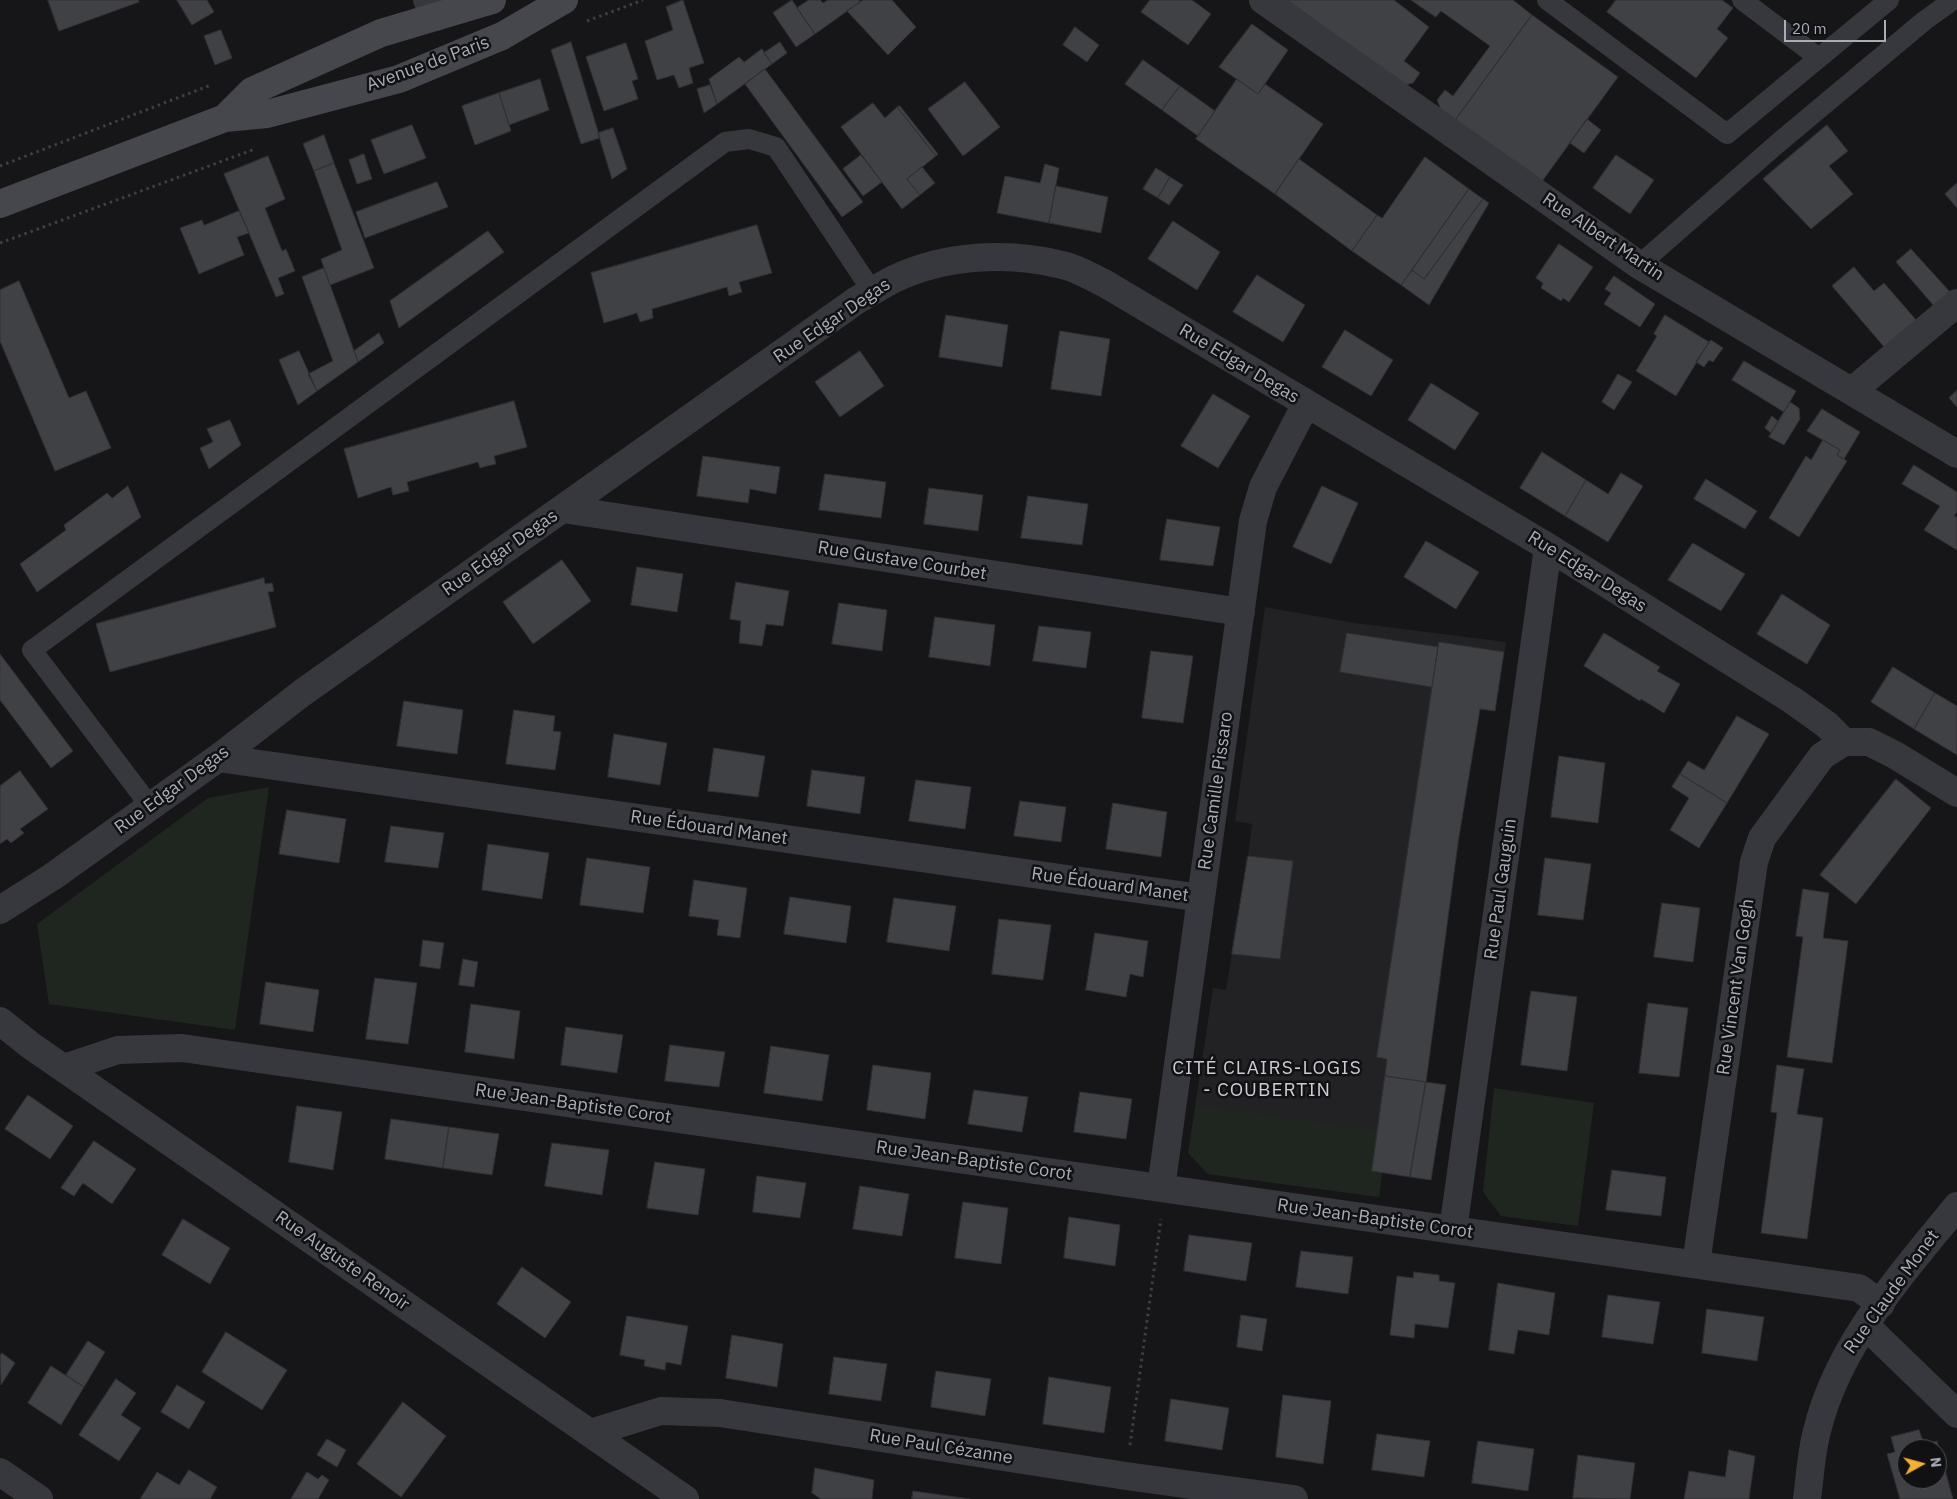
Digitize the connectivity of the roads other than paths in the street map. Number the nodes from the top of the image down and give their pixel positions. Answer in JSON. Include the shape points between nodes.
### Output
{"nodes":[{"id":1,"x":492,"y":0,"type":"edge"},
{"id":2,"x":564,"y":0,"type":"edge"},
{"id":3,"x":1263,"y":0,"type":"edge"},
{"id":4,"x":1549,"y":0,"type":"edge"},
{"id":5,"x":1742,"y":0,"type":"edge"},
{"id":6,"x":1889,"y":0,"type":"edge"},
{"id":7,"x":1953,"y":0,"type":"edge"},
{"id":8,"x":431,"y":8,"type":"edge"},
{"id":9,"x":1819,"y":58,"type":"junction"},
{"id":10,"x":225,"y":118,"type":"junction"},
{"id":11,"x":0,"y":204,"type":"edge"},
{"id":12,"x":1640,"y":265,"type":"junction"},
{"id":13,"x":872,"y":291,"type":"junction"},
{"id":14,"x":1957,"y":303,"type":"edge"},
{"id":15,"x":1852,"y":391,"type":"junction"},
{"id":16,"x":1306,"y":404,"type":"junction"},
{"id":17,"x":1957,"y":454,"type":"edge"},
{"id":18,"x":563,"y":509,"type":"junction"},
{"id":19,"x":1548,"y":547,"type":"junction"},
{"id":20,"x":1241,"y":612,"type":"junction"},
{"id":21,"x":1844,"y":742,"type":"junction"},
{"id":22,"x":218,"y":758,"type":"junction"},
{"id":23,"x":1957,"y":793,"type":"edge"},
{"id":24,"x":150,"y":806,"type":"junction"},
{"id":25,"x":1201,"y":898,"type":"junction"},
{"id":26,"x":0,"y":910,"type":"edge"},
{"id":27,"x":0,"y":1021,"type":"edge"},
{"id":28,"x":64,"y":1068,"type":"junction"},
{"id":29,"x":1161,"y":1188,"type":"junction"},
{"id":30,"x":1957,"y":1206,"type":"edge"},
{"id":31,"x":1453,"y":1230,"type":"junction"},
{"id":32,"x":1696,"y":1264,"type":"junction"},
{"id":33,"x":1874,"y":1315,"type":"junction"},
{"id":34,"x":1957,"y":1414,"type":"edge"},
{"id":35,"x":590,"y":1433,"type":"junction"},
{"id":36,"x":0,"y":1472,"type":"edge"},
{"id":37,"x":39,"y":1499,"type":"edge"},
{"id":38,"x":685,"y":1499,"type":"edge"},
{"id":39,"x":1294,"y":1499,"type":"edge"},
{"id":40,"x":1807,"y":1499,"type":"edge"}],
"edges":[{"from":1,"to":8,"type":"main road","name":"Avenue de Paris"},
{"from":2,"to":10,"type":"main road","name":"Avenue de Paris","via":[[502,36],[399,79],[267,114]]},
{"from":3,"to":12,"type":"street","name":"Rue Albert Martin"},
{"from":4,"to":9,"type":"lane","via":[[1727,134]]},
{"from":5,"to":9,"type":"lane"},
{"from":6,"to":9,"type":"lane"},
{"from":7,"to":12,"type":"lane","via":[[1792,132]]},
{"from":8,"to":10,"type":"main road","name":"Avenue de Paris","via":[[252,91]]},
{"from":10,"to":11,"type":"main road","name":"Avenue de Paris"},
{"from":12,"to":15,"type":"street","name":"Rue Albert Martin"},
{"from":13,"to":16,"type":"street","name":"Rue Edgar Degas","via":[[930,266],[976,257],[1022,258],[1063,265],[1104,283]]},
{"from":13,"to":18,"type":"street","name":"Rue Edgar Degas"},
{"from":13,"to":24,"type":"lane","via":[[776,148],[749,138],[725,142],[32,650]]},
{"from":14,"to":15,"type":"street"},
{"from":15,"to":17,"type":"street","name":"Rue Albert Martin"},
{"from":16,"to":19,"type":"street","name":"Rue Edgar Degas"},
{"from":16,"to":20,"type":"street","name":"Rue Camille Pissaro","via":[[1263,487],[1253,521]]},
{"from":18,"to":20,"type":"street","name":"Rue Gustave Courbet"},
{"from":18,"to":22,"type":"street","name":"Rue Edgar Degas","via":[[302,693]]},
{"from":19,"to":21,"type":"street","name":"Rue Edgar Degas","via":[[1792,700],[1828,725]]},
{"from":19,"to":31,"type":"street","name":"Rue Paul Gauguin"},
{"from":20,"to":25,"type":"street","name":"Rue Camille Pissaro"},
{"from":21,"to":23,"type":"street","via":[[1869,742]]},
{"from":21,"to":32,"type":"street","name":"Rue Vincent Van Gogh","via":[[1822,756],[1762,838],[1754,862]]},
{"from":22,"to":24,"type":"street","name":"Rue Edgar Degas"},
{"from":22,"to":25,"type":"street","name":"Rue Édouard Manet"},
{"from":24,"to":26,"type":"street","name":"Rue Edgar Degas"},
{"from":25,"to":29,"type":"street","name":"Rue Camille Pissaro"},
{"from":27,"to":28,"type":"street","name":"Rue Auguste Renoir"},
{"from":28,"to":29,"type":"street","name":"Rue Jean-Baptiste Corot","via":[[118,1050],[182,1048]]},
{"from":28,"to":35,"type":"street","name":"Rue Auguste Renoir"},
{"from":29,"to":31,"type":"street","name":"Rue Jean-Baptiste Corot"},
{"from":30,"to":33,"type":"street","name":"Rue Claude Monet","via":[[1897,1280]]},
{"from":31,"to":32,"type":"street","name":"Rue Jean-Baptiste Corot"},
{"from":32,"to":33,"type":"street","name":"Rue Jean-Baptiste Corot","via":[[1859,1288]]},
{"from":33,"to":34,"type":"street","name":"Rue Jean-Baptiste Corot"},
{"from":33,"to":40,"type":"street","name":"Rue Claude Monet","via":[[1847,1352],[1826,1400],[1816,1432]]},
{"from":35,"to":38,"type":"street","name":"Rue Auguste Renoir"},
{"from":35,"to":39,"type":"street","name":"Rue Paul Cézanne","via":[[661,1411],[720,1413]]},
{"from":36,"to":37,"type":"street"}]}
